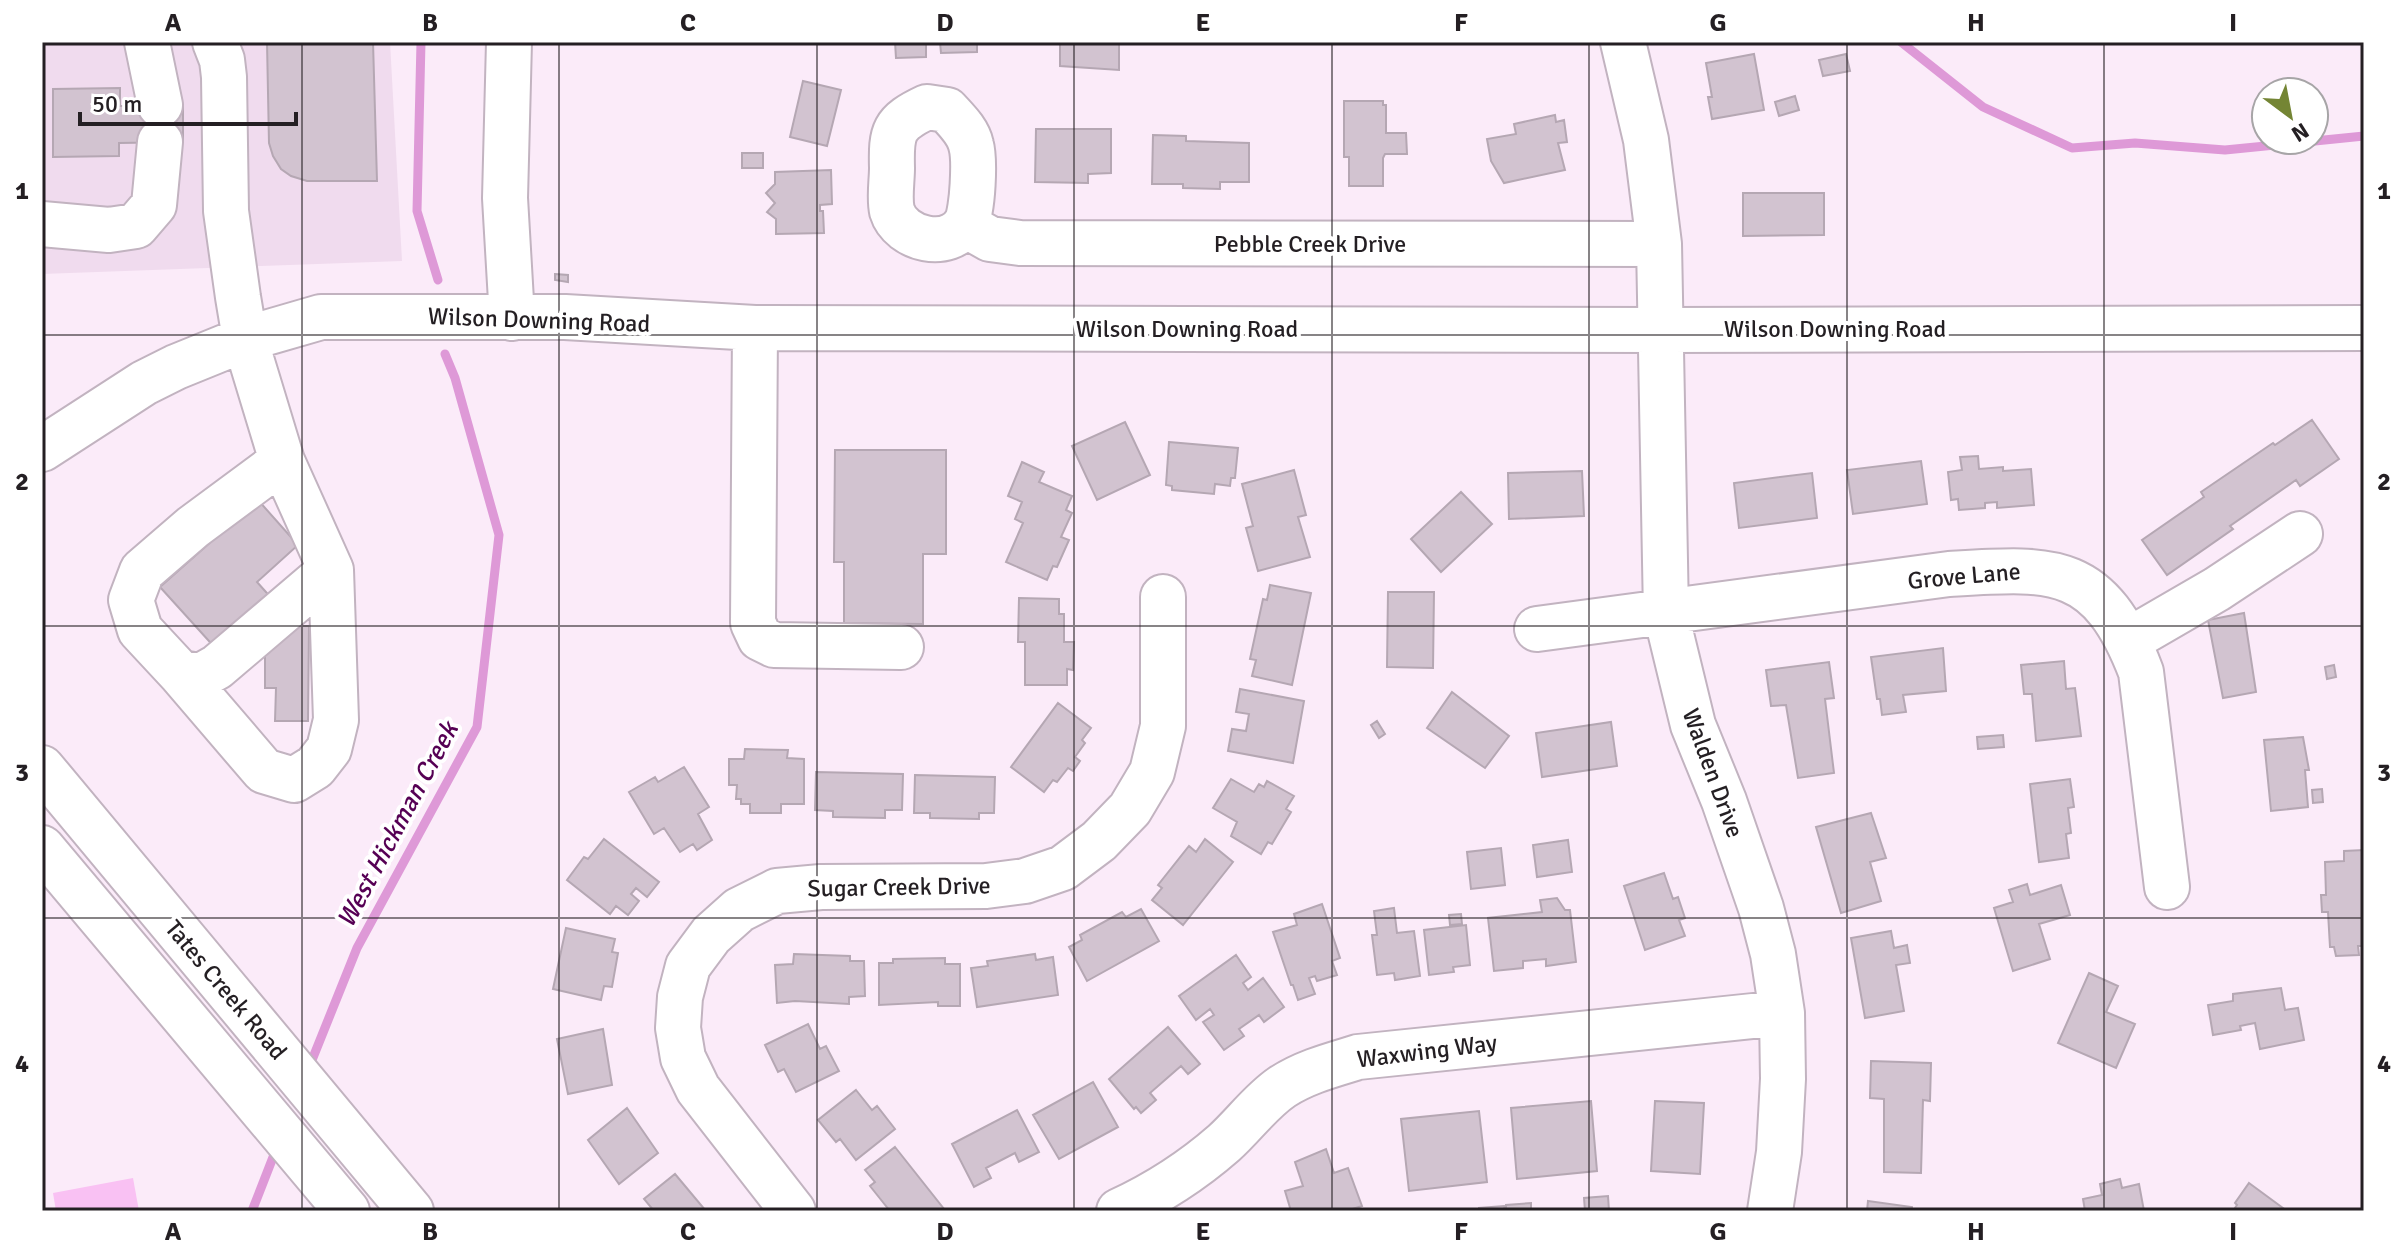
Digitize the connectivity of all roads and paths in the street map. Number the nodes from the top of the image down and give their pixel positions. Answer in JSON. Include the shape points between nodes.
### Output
{"nodes":[{"id":1,"x":147,"y":42,"type":"edge"},
{"id":2,"x":215,"y":42,"type":"edge"},
{"id":3,"x":509,"y":42,"type":"edge"},
{"id":4,"x":1623,"y":42,"type":"edge"},
{"id":5,"x":42,"y":224,"type":"edge"},
{"id":6,"x":965,"y":225,"type":"dead end"},
{"id":7,"x":1659,"y":244,"type":"junction"},
{"id":8,"x":512,"y":318,"type":"junction"},
{"id":9,"x":755,"y":328,"type":"junction"},
{"id":10,"x":2364,"y":328,"type":"edge"},
{"id":11,"x":1661,"y":330,"type":"junction"},
{"id":12,"x":245,"y":339,"type":"junction"},
{"id":13,"x":42,"y":449,"type":"edge"},
{"id":14,"x":282,"y":461,"type":"junction"},
{"id":15,"x":2300,"y":534,"type":"dead end"},
{"id":16,"x":331,"y":570,"type":"junction"},
{"id":17,"x":1163,"y":597,"type":"dead end"},
{"id":18,"x":1666,"y":614,"type":"junction"},
{"id":19,"x":1537,"y":629,"type":"dead end"},
{"id":20,"x":2129,"y":640,"type":"junction"},
{"id":21,"x":901,"y":647,"type":"dead end"},
{"id":22,"x":180,"y":673,"type":"junction"},
{"id":23,"x":42,"y":768,"type":"edge"},
{"id":24,"x":42,"y":848,"type":"edge"},
{"id":25,"x":2167,"y":887,"type":"dead end"},
{"id":26,"x":1782,"y":1013,"type":"junction"},
{"id":27,"x":336,"y":1197,"type":"edge"},
{"id":28,"x":411,"y":1211,"type":"edge"},
{"id":29,"x":793,"y":1211,"type":"edge"},
{"id":30,"x":1119,"y":1211,"type":"edge"},
{"id":31,"x":1770,"y":1211,"type":"edge"}],
"edges":[{"from":1,"to":5,"type":"street","via":[[160,124],[154,205],[136,226],[109,230]]},
{"from":2,"to":12,"type":"street","via":[[224,77],[226,211]]},
{"from":3,"to":8,"type":"street","via":[[505,198]]},
{"from":4,"to":7,"type":"street","name":"Walden Drive","via":[[1646,140]]},
{"from":6,"to":7,"type":"street","name":"Pebble Creek Drive","via":[[990,239],[1020,243]]},
{"from":7,"to":11,"type":"street","name":"Walden Drive"},
{"from":8,"to":9,"type":"street","name":"Wilson Downing Road"},
{"from":8,"to":12,"type":"street","name":"Wilson Downing Road","via":[[321,317]]},
{"from":9,"to":11,"type":"street","name":"Wilson Downing Road"},
{"from":9,"to":21,"type":"street","via":[[753,623],[760,638],[774,645]]},
{"from":10,"to":11,"type":"street","name":"Wilson Downing Road"},
{"from":11,"to":18,"type":"street","name":"Walden Drive"},
{"from":12,"to":13,"type":"street","name":"Wilson Downing Road","via":[[144,383]]},
{"from":12,"to":14,"type":"street"},
{"from":14,"to":16,"type":"street"},
{"from":14,"to":22,"type":"street","via":[[142,571],[131,600],[140,630]]},
{"from":15,"to":20,"type":"street"},
{"from":16,"to":22,"type":"street","via":[[217,667],[201,676]]},
{"from":16,"to":22,"type":"street","via":[[336,720],[329,749],[315,767],[294,780],[264,771]]},
{"from":17,"to":29,"type":"street","name":"Sugar Creek Drive","via":[[1163,726],[1152,772],[1130,809],[1099,841],[1063,868],[1025,881],[777,891],[739,910],[688,966],[678,1028],[683,1058],[698,1089]]},
{"from":18,"to":19,"type":"street","name":"Grove Lane"},
{"from":18,"to":20,"type":"street","name":"Grove Lane","via":[[1949,574],[2029,571],[2079,583],[2111,612]]},
{"from":18,"to":26,"type":"street","name":"Walden Drive","via":[[1693,725],[1761,908]]},
{"from":20,"to":25,"type":"street","name":"Grove Lane","via":[[2149,718]]},
{"from":23,"to":28,"type":"street","name":"Tates Creek Road"},
{"from":24,"to":27,"type":"street","name":"Tates Creek Road"},
{"from":26,"to":30,"type":"street","name":"Waxwing Way","via":[[1358,1057],[1282,1087],[1192,1169]]},
{"from":26,"to":31,"type":"street","name":"Walden Drive","via":[[1783,1094]]}]}
